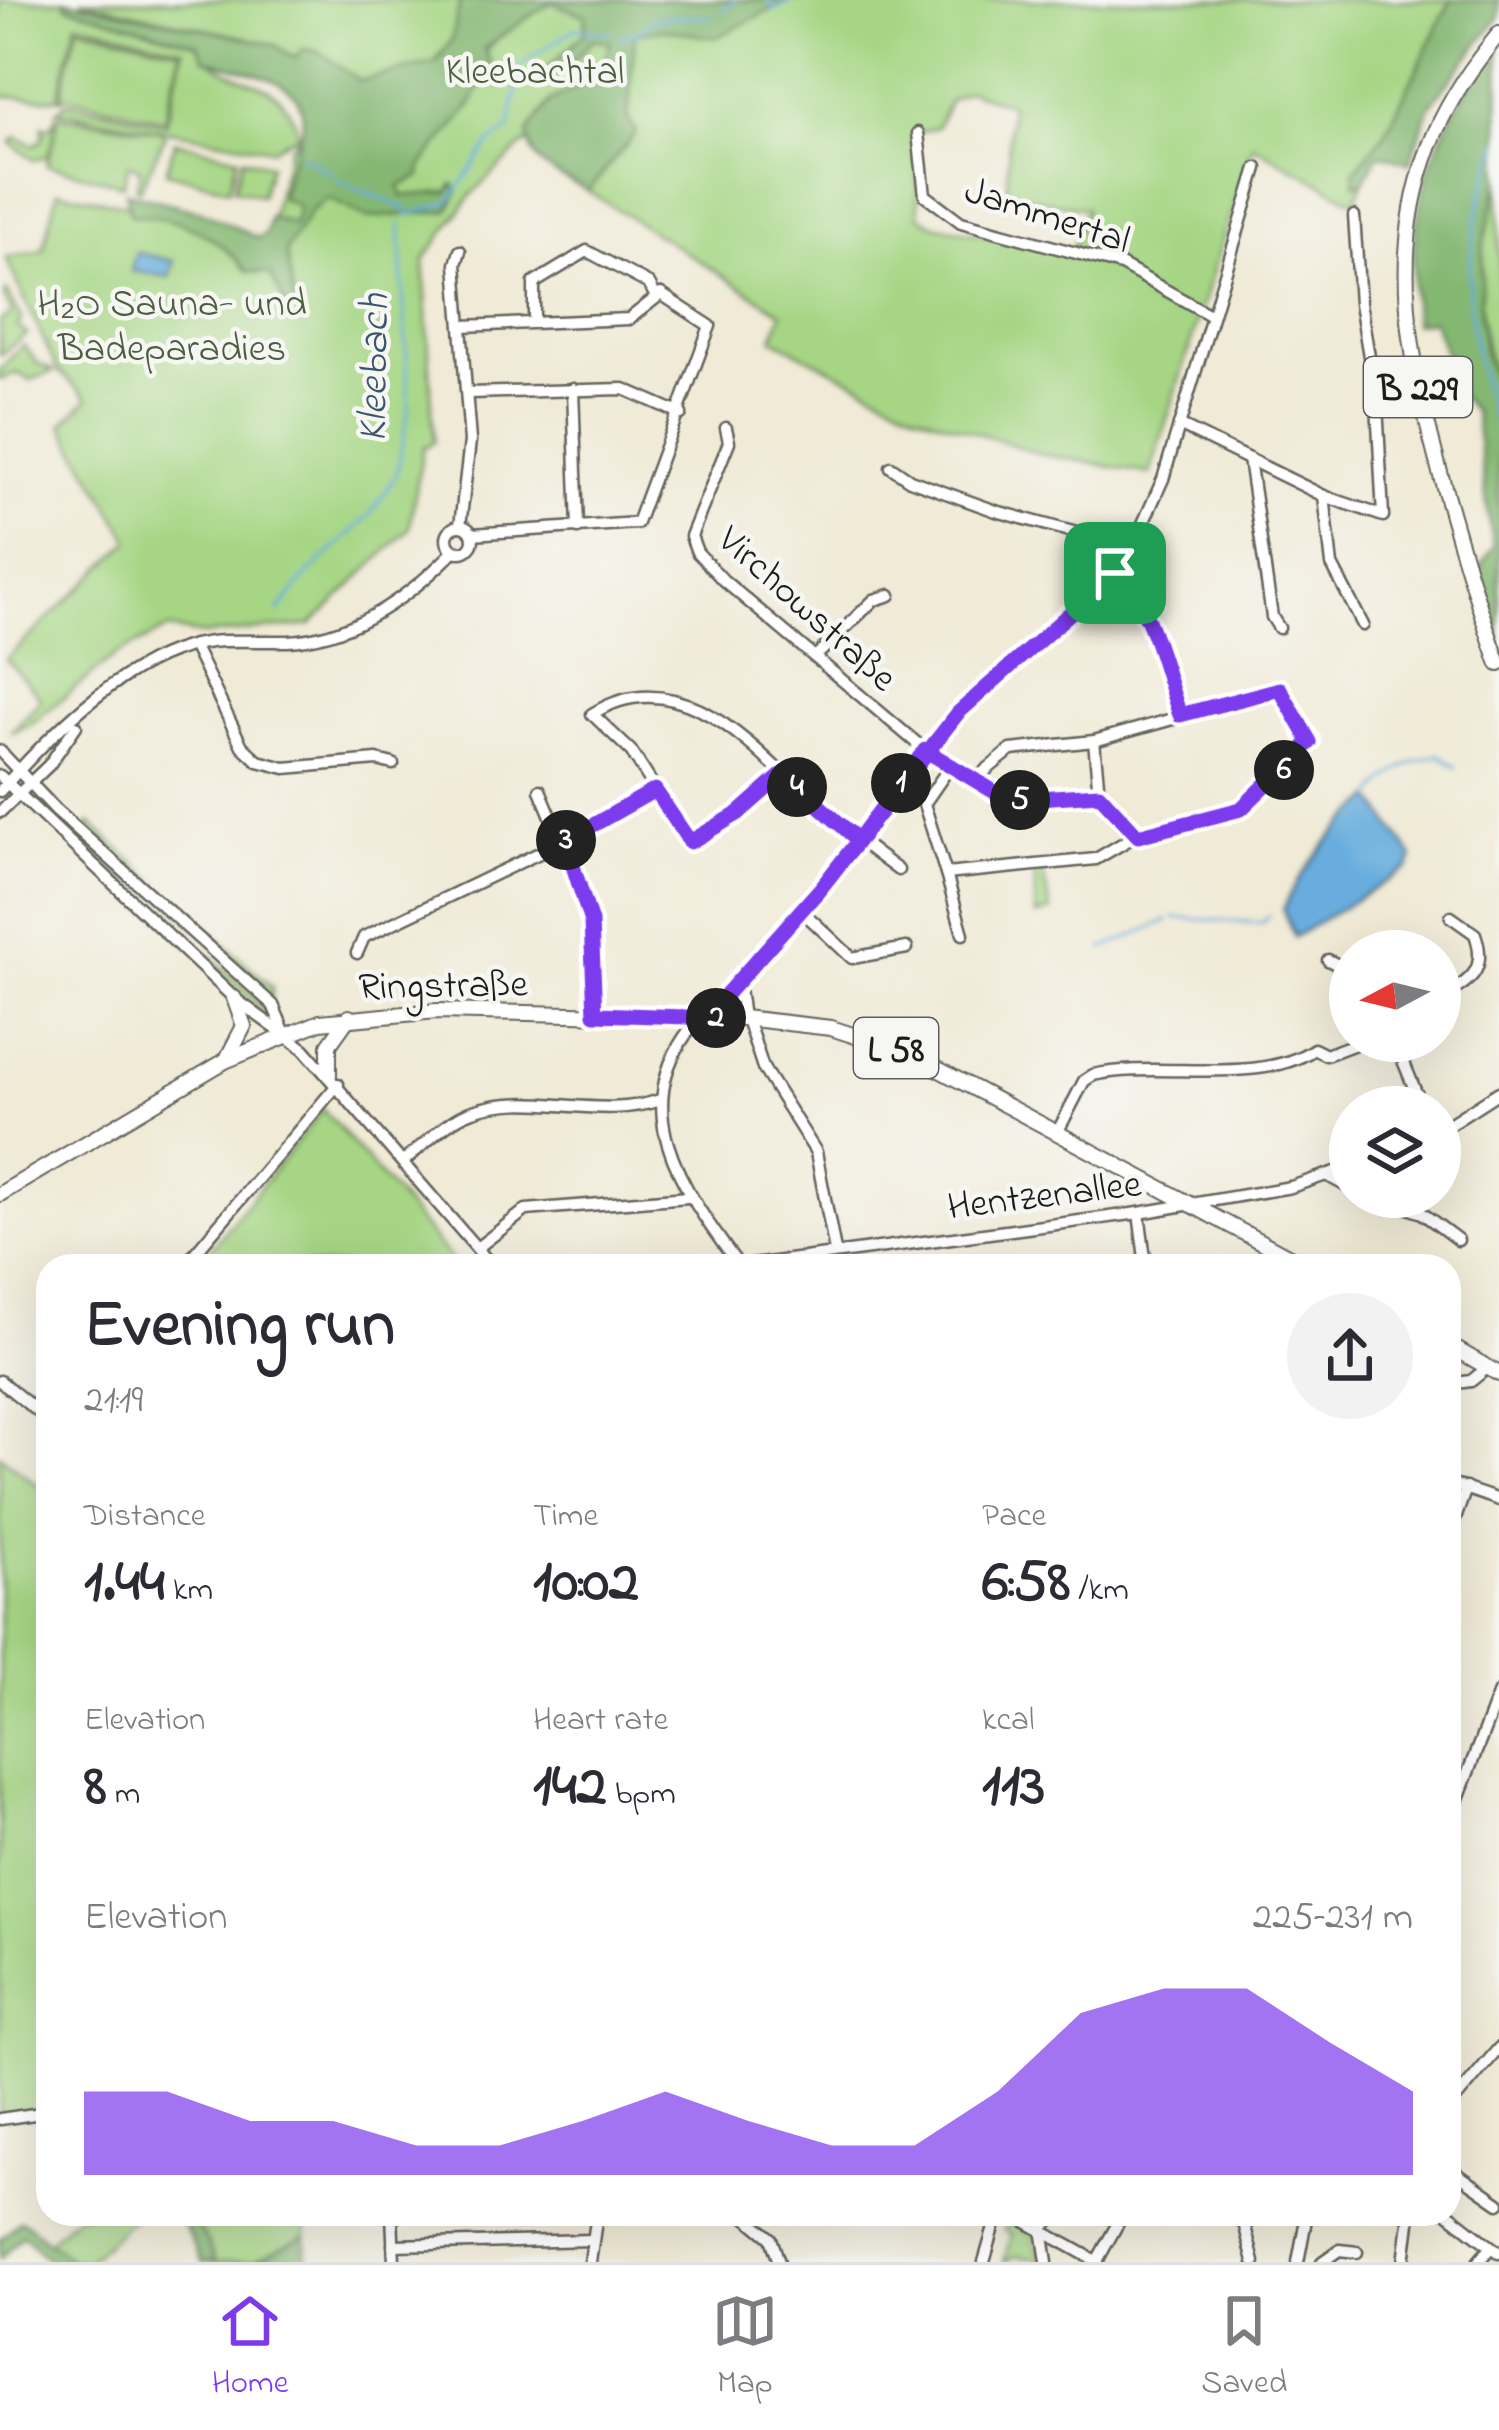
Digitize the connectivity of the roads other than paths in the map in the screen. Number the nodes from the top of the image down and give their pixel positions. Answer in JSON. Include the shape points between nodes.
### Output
{"nodes":[{"id":1,"x":1499,"y":34,"type":"edge"},
{"id":2,"x":918,"y":133,"type":"dead end"},
{"id":3,"x":1257,"y":168,"type":"dead end"},
{"id":4,"x":1354,"y":216,"type":"dead end"},
{"id":5,"x":460,"y":251,"type":"dead end"},
{"id":6,"x":656,"y":295,"type":"junction"},
{"id":7,"x":1210,"y":316,"type":"junction"},
{"id":8,"x":534,"y":322,"type":"junction"},
{"id":9,"x":462,"y":326,"type":"junction"},
{"id":10,"x":573,"y":389,"type":"junction"},
{"id":11,"x":469,"y":393,"type":"junction"},
{"id":12,"x":682,"y":414,"type":"junction"},
{"id":13,"x":1179,"y":424,"type":"junction"},
{"id":14,"x":726,"y":428,"type":"dead end"},
{"id":15,"x":1249,"y":459,"type":"junction"},
{"id":16,"x":891,"y":467,"type":"dead end"},
{"id":17,"x":1324,"y":496,"type":"junction"},
{"id":18,"x":460,"y":526,"type":"junction"},
{"id":19,"x":578,"y":528,"type":"junction"},
{"id":20,"x":472,"y":534,"type":"junction"},
{"id":21,"x":1132,"y":548,"type":"junction"},
{"id":22,"x":453,"y":551,"type":"junction"},
{"id":23,"x":1115,"y":573,"type":"junction"},
{"id":24,"x":890,"y":595,"type":"dead end"},
{"id":25,"x":1363,"y":625,"type":"dead end"},
{"id":26,"x":1280,"y":628,"type":"dead end"},
{"id":27,"x":193,"y":645,"type":"junction"},
{"id":28,"x":817,"y":656,"type":"junction"},
{"id":29,"x":1499,"y":664,"type":"edge"},
{"id":30,"x":93,"y":704,"type":"junction"},
{"id":31,"x":1180,"y":715,"type":"junction"},
{"id":32,"x":1094,"y":741,"type":"junction"},
{"id":33,"x":925,"y":750,"type":"junction"},
{"id":34,"x":0,"y":751,"type":"edge"},
{"id":35,"x":393,"y":764,"type":"dead end"},
{"id":36,"x":951,"y":766,"type":"junction"},
{"id":37,"x":20,"y":772,"type":"junction"},
{"id":38,"x":783,"y":774,"type":"junction"},
{"id":39,"x":974,"y":780,"type":"junction"},
{"id":40,"x":2,"y":783,"type":"edge"},
{"id":41,"x":30,"y":783,"type":"junction"},
{"id":42,"x":540,"y":790,"type":"dead end"},
{"id":43,"x":655,"y":790,"type":"junction"},
{"id":44,"x":1099,"y":794,"type":"junction"},
{"id":45,"x":19,"y":795,"type":"junction"},
{"id":46,"x":0,"y":812,"type":"edge"},
{"id":47,"x":1138,"y":836,"type":"junction"},
{"id":48,"x":858,"y":840,"type":"junction"},
{"id":49,"x":565,"y":841,"type":"junction"},
{"id":50,"x":898,"y":870,"type":"dead end"},
{"id":51,"x":946,"y":874,"type":"junction"},
{"id":52,"x":802,"y":911,"type":"junction"},
{"id":53,"x":1451,"y":917,"type":"dead end"},
{"id":54,"x":964,"y":934,"type":"dead end"},
{"id":55,"x":907,"y":948,"type":"dead end"},
{"id":56,"x":358,"y":953,"type":"dead end"},
{"id":57,"x":738,"y":981,"type":"junction"},
{"id":58,"x":1461,"y":985,"type":"edge"},
{"id":59,"x":234,"y":998,"type":"junction"},
{"id":60,"x":595,"y":1014,"type":"junction"},
{"id":61,"x":349,"y":1017,"type":"junction"},
{"id":62,"x":699,"y":1018,"type":"junction"},
{"id":63,"x":717,"y":1018,"type":"junction"},
{"id":64,"x":745,"y":1019,"type":"junction"},
{"id":65,"x":286,"y":1033,"type":"junction"},
{"id":66,"x":1329,"y":1054,"type":"edge"},
{"id":67,"x":224,"y":1061,"type":"junction"},
{"id":68,"x":333,"y":1079,"type":"junction"},
{"id":69,"x":1499,"y":1092,"type":"edge"},
{"id":70,"x":660,"y":1100,"type":"junction"},
{"id":71,"x":1461,"y":1116,"type":"edge"},
{"id":72,"x":1058,"y":1131,"type":"junction"},
{"id":73,"x":405,"y":1160,"type":"junction"},
{"id":74,"x":1328,"y":1176,"type":"edge"},
{"id":75,"x":0,"y":1194,"type":"edge"},
{"id":76,"x":688,"y":1197,"type":"junction"},
{"id":77,"x":1191,"y":1204,"type":"junction"},
{"id":78,"x":1139,"y":1213,"type":"junction"},
{"id":79,"x":1429,"y":1218,"type":"edge"},
{"id":80,"x":1458,"y":1240,"type":"dead end"},
{"id":81,"x":477,"y":1248,"type":"junction"},
{"id":82,"x":835,"y":1251,"type":"junction"},
{"id":83,"x":194,"y":1254,"type":"edge"},
{"id":84,"x":482,"y":1254,"type":"edge"},
{"id":85,"x":732,"y":1254,"type":"edge"},
{"id":86,"x":816,"y":1254,"type":"edge"},
{"id":87,"x":1144,"y":1254,"type":"edge"},
{"id":88,"x":1284,"y":1254,"type":"edge"},
{"id":89,"x":1461,"y":1352,"type":"edge"},
{"id":90,"x":1493,"y":1371,"type":"edge"},
{"id":91,"x":0,"y":1381,"type":"edge"},
{"id":92,"x":1461,"y":1383,"type":"edge"},
{"id":93,"x":36,"y":1410,"type":"edge"},
{"id":94,"x":1461,"y":1487,"type":"edge"},
{"id":95,"x":1466,"y":1488,"type":"junction"},
{"id":96,"x":1499,"y":1500,"type":"edge"},
{"id":97,"x":1461,"y":1502,"type":"edge"},
{"id":98,"x":1499,"y":1692,"type":"edge"},
{"id":99,"x":1461,"y":1791,"type":"edge"},
{"id":100,"x":1499,"y":2048,"type":"edge"},
{"id":101,"x":1461,"y":2094,"type":"edge"},
{"id":102,"x":36,"y":2114,"type":"edge"},
{"id":103,"x":0,"y":2119,"type":"edge"},
{"id":104,"x":1461,"y":2176,"type":"edge"},
{"id":105,"x":1499,"y":2203,"type":"edge"},
{"id":106,"x":1461,"y":2224,"type":"edge"},
{"id":107,"x":392,"y":2226,"type":"edge"},
{"id":108,"x":594,"y":2226,"type":"edge"},
{"id":109,"x":756,"y":2226,"type":"edge"},
{"id":110,"x":994,"y":2226,"type":"edge"},
{"id":111,"x":1036,"y":2226,"type":"edge"},
{"id":112,"x":1045,"y":2226,"type":"edge"},
{"id":113,"x":1117,"y":2226,"type":"edge"},
{"id":114,"x":1250,"y":2226,"type":"edge"},
{"id":115,"x":1305,"y":2226,"type":"edge"},
{"id":116,"x":1408,"y":2226,"type":"edge"},
{"id":117,"x":1042,"y":2229,"type":"junction"},
{"id":118,"x":591,"y":2240,"type":"junction"},
{"id":119,"x":393,"y":2245,"type":"junction"},
{"id":120,"x":1495,"y":2250,"type":"edge"},
{"id":121,"x":1357,"y":2252,"type":"dead end"},
{"id":122,"x":394,"y":2262,"type":"edge"},
{"id":123,"x":590,"y":2262,"type":"edge"},
{"id":124,"x":779,"y":2262,"type":"edge"},
{"id":125,"x":984,"y":2262,"type":"edge"},
{"id":126,"x":1047,"y":2262,"type":"edge"},
{"id":127,"x":1098,"y":2262,"type":"edge"},
{"id":128,"x":1254,"y":2262,"type":"edge"},
{"id":129,"x":1298,"y":2262,"type":"edge"},
{"id":130,"x":1322,"y":2262,"type":"edge"},
{"id":131,"x":1404,"y":2262,"type":"edge"},
{"id":132,"x":1478,"y":2262,"type":"edge"}],
"edges":[{"from":1,"to":29,"type":"main road","number":"B 229","via":[[1457,88],[1430,142],[1410,207],[1404,267],[1420,397]]},
{"from":2,"to":7,"type":"street","name":"Jammertal","via":[[925,195],[949,216],[1106,260]]},
{"from":3,"to":7,"type":"street"},
{"from":4,"to":17,"type":"street","via":[[1383,516]]},
{"from":5,"to":9,"type":"street"},
{"from":6,"to":8,"type":"street","via":[[629,319]]},
{"from":6,"to":8,"type":"street","via":[[587,251],[534,283]]},
{"from":6,"to":12,"type":"street","via":[[710,326]]},
{"from":7,"to":13,"type":"street"},
{"from":8,"to":9,"type":"street"},
{"from":9,"to":11,"type":"street"},
{"from":10,"to":11,"type":"street"},
{"from":10,"to":12,"type":"street","via":[[624,388]]},
{"from":10,"to":19,"type":"street"},
{"from":11,"to":18,"type":"street"},
{"from":12,"to":19,"type":"street","via":[[637,524]]},
{"from":13,"to":15,"type":"street"},
{"from":13,"to":21,"type":"street"},
{"from":14,"to":28,"type":"street","name":"Virchowstraße","via":[[729,442],[692,543],[723,580]]},
{"from":15,"to":17,"type":"street"},
{"from":15,"to":26,"type":"street"},
{"from":16,"to":21,"type":"street","via":[[996,511]]},
{"from":17,"to":25,"type":"street","via":[[1332,566]]},
{"from":18,"to":20,"type":"street"},
{"from":18,"to":22,"type":"street","via":[[447,534]]},
{"from":19,"to":20,"type":"street"},
{"from":20,"to":22,"type":"street","via":[[470,548]]},
{"from":21,"to":23,"type":"street"},
{"from":22,"to":27,"type":"street","via":[[377,614],[326,635]]},
{"from":23,"to":31,"type":"street","via":[[1129,585],[1159,648]]},
{"from":23,"to":33,"type":"street"},
{"from":24,"to":28,"type":"street","via":[[874,600]]},
{"from":27,"to":30,"type":"street","via":[[141,667]]},
{"from":27,"to":35,"type":"street","via":[[242,746],[258,761]]},
{"from":28,"to":33,"type":"street","name":"Virchowstraße"},
{"from":30,"to":37,"type":"street"},
{"from":30,"to":41,"type":"street"},
{"from":31,"to":32,"type":"street"},
{"from":31,"to":47,"type":"street","via":[[1280,689],[1310,742],[1241,809]]},
{"from":32,"to":39,"type":"street","via":[[1011,750]]},
{"from":32,"to":44,"type":"street"},
{"from":33,"to":36,"type":"street","name":"Virchowstraße"},
{"from":33,"to":48,"type":"street"},
{"from":34,"to":37,"type":"street"},
{"from":36,"to":39,"type":"street","name":"Virchowstraße"},
{"from":36,"to":51,"type":"street","via":[[924,804]]},
{"from":37,"to":40,"type":"street"},
{"from":37,"to":41,"type":"street"},
{"from":38,"to":43,"type":"street","via":[[690,842]]},
{"from":38,"to":43,"type":"street","via":[[730,727],[683,702],[637,697],[592,714],[631,751]]},
{"from":38,"to":48,"type":"street"},
{"from":39,"to":44,"type":"street","name":"Virchowstraße","via":[[1012,801]]},
{"from":40,"to":45,"type":"street"},
{"from":41,"to":45,"type":"street"},
{"from":41,"to":65,"type":"street","via":[[273,1005]]},
{"from":42,"to":49,"type":"street"},
{"from":43,"to":49,"type":"street"},
{"from":44,"to":47,"type":"street"},
{"from":45,"to":46,"type":"street"},
{"from":45,"to":59,"type":"street"},
{"from":47,"to":51,"type":"street","via":[[1096,859]]},
{"from":48,"to":50,"type":"street"},
{"from":48,"to":52,"type":"street"},
{"from":49,"to":56,"type":"street","via":[[364,937]]},
{"from":49,"to":60,"type":"street","via":[[591,922]]},
{"from":51,"to":54,"type":"street"},
{"from":52,"to":55,"type":"street","via":[[852,958]]},
{"from":52,"to":57,"type":"street"},
{"from":53,"to":58,"type":"street","via":[[1475,934],[1479,967]]},
{"from":57,"to":63,"type":"street"},
{"from":57,"to":64,"type":"street"},
{"from":59,"to":65,"type":"street"},
{"from":59,"to":67,"type":"main road","via":[[244,1026]]},
{"from":60,"to":61,"type":"main road","name":"Ringstraße","number":"L 58"},
{"from":60,"to":62,"type":"main road","name":"Ringstraße","number":"L 58"},
{"from":61,"to":65,"type":"main road","name":"Ringstraße","number":"L 58"},
{"from":61,"to":68,"type":"main road","via":[[329,1046]]},
{"from":62,"to":63,"type":"main road","name":"Ringstraße","number":"L 58"},
{"from":62,"to":70,"type":"street","via":[[666,1065]]},
{"from":63,"to":64,"type":"main road","name":"Ringstraße","number":"L 58"},
{"from":64,"to":72,"type":"main road","name":"Ringstraße","number":"L 58","via":[[867,1037]]},
{"from":64,"to":82,"type":"street","via":[[763,1067],[816,1152]]},
{"from":65,"to":67,"type":"main road","name":"Ringstraße","number":"L 58"},
{"from":65,"to":68,"type":"street"},
{"from":66,"to":72,"type":"street","via":[[1314,1049],[1256,1068],[1093,1075]]},
{"from":67,"to":75,"type":"main road","name":"Ringstraße","number":"L 58"},
{"from":68,"to":73,"type":"street"},
{"from":68,"to":83,"type":"street"},
{"from":69,"to":71,"type":"street"},
{"from":70,"to":73,"type":"street","via":[[601,1110],[482,1108]]},
{"from":70,"to":76,"type":"street"},
{"from":72,"to":77,"type":"main road","name":"Ringstraße","number":"L 58"},
{"from":73,"to":81,"type":"street"},
{"from":74,"to":77,"type":"street","name":"Hentzenallee"},
{"from":76,"to":81,"type":"street","via":[[526,1210]]},
{"from":76,"to":85,"type":"street"},
{"from":77,"to":78,"type":"street","name":"Hentzenallee"},
{"from":77,"to":88,"type":"main road","name":"Ringstraße","number":"L 58"},
{"from":78,"to":82,"type":"street","name":"Hentzenallee"},
{"from":78,"to":87,"type":"street"},
{"from":79,"to":80,"type":"street"},
{"from":81,"to":84,"type":"street"},
{"from":82,"to":86,"type":"street","name":"Hentzenallee"},
{"from":89,"to":90,"type":"main road"},
{"from":90,"to":92,"type":"street"},
{"from":91,"to":93,"type":"street"},
{"from":94,"to":95,"type":"street"},
{"from":95,"to":96,"type":"street"},
{"from":95,"to":97,"type":"street"},
{"from":98,"to":99,"type":"street"},
{"from":100,"to":101,"type":"street"},
{"from":102,"to":103,"type":"street"},
{"from":104,"to":105,"type":"street"},
{"from":106,"to":120,"type":"street"},
{"from":107,"to":119,"type":"street"},
{"from":108,"to":118,"type":"street"},
{"from":109,"to":124,"type":"street"},
{"from":110,"to":125,"type":"street"},
{"from":111,"to":117,"type":"street"},
{"from":112,"to":117,"type":"street"},
{"from":113,"to":127,"type":"street"},
{"from":114,"to":128,"type":"street"},
{"from":115,"to":129,"type":"street"},
{"from":116,"to":131,"type":"street"},
{"from":117,"to":126,"type":"street"},
{"from":117,"to":127,"type":"street"},
{"from":118,"to":119,"type":"street"},
{"from":118,"to":123,"type":"street"},
{"from":119,"to":122,"type":"street"},
{"from":120,"to":132,"type":"street"},
{"from":121,"to":130,"type":"street","via":[[1339,2250]]}]}
